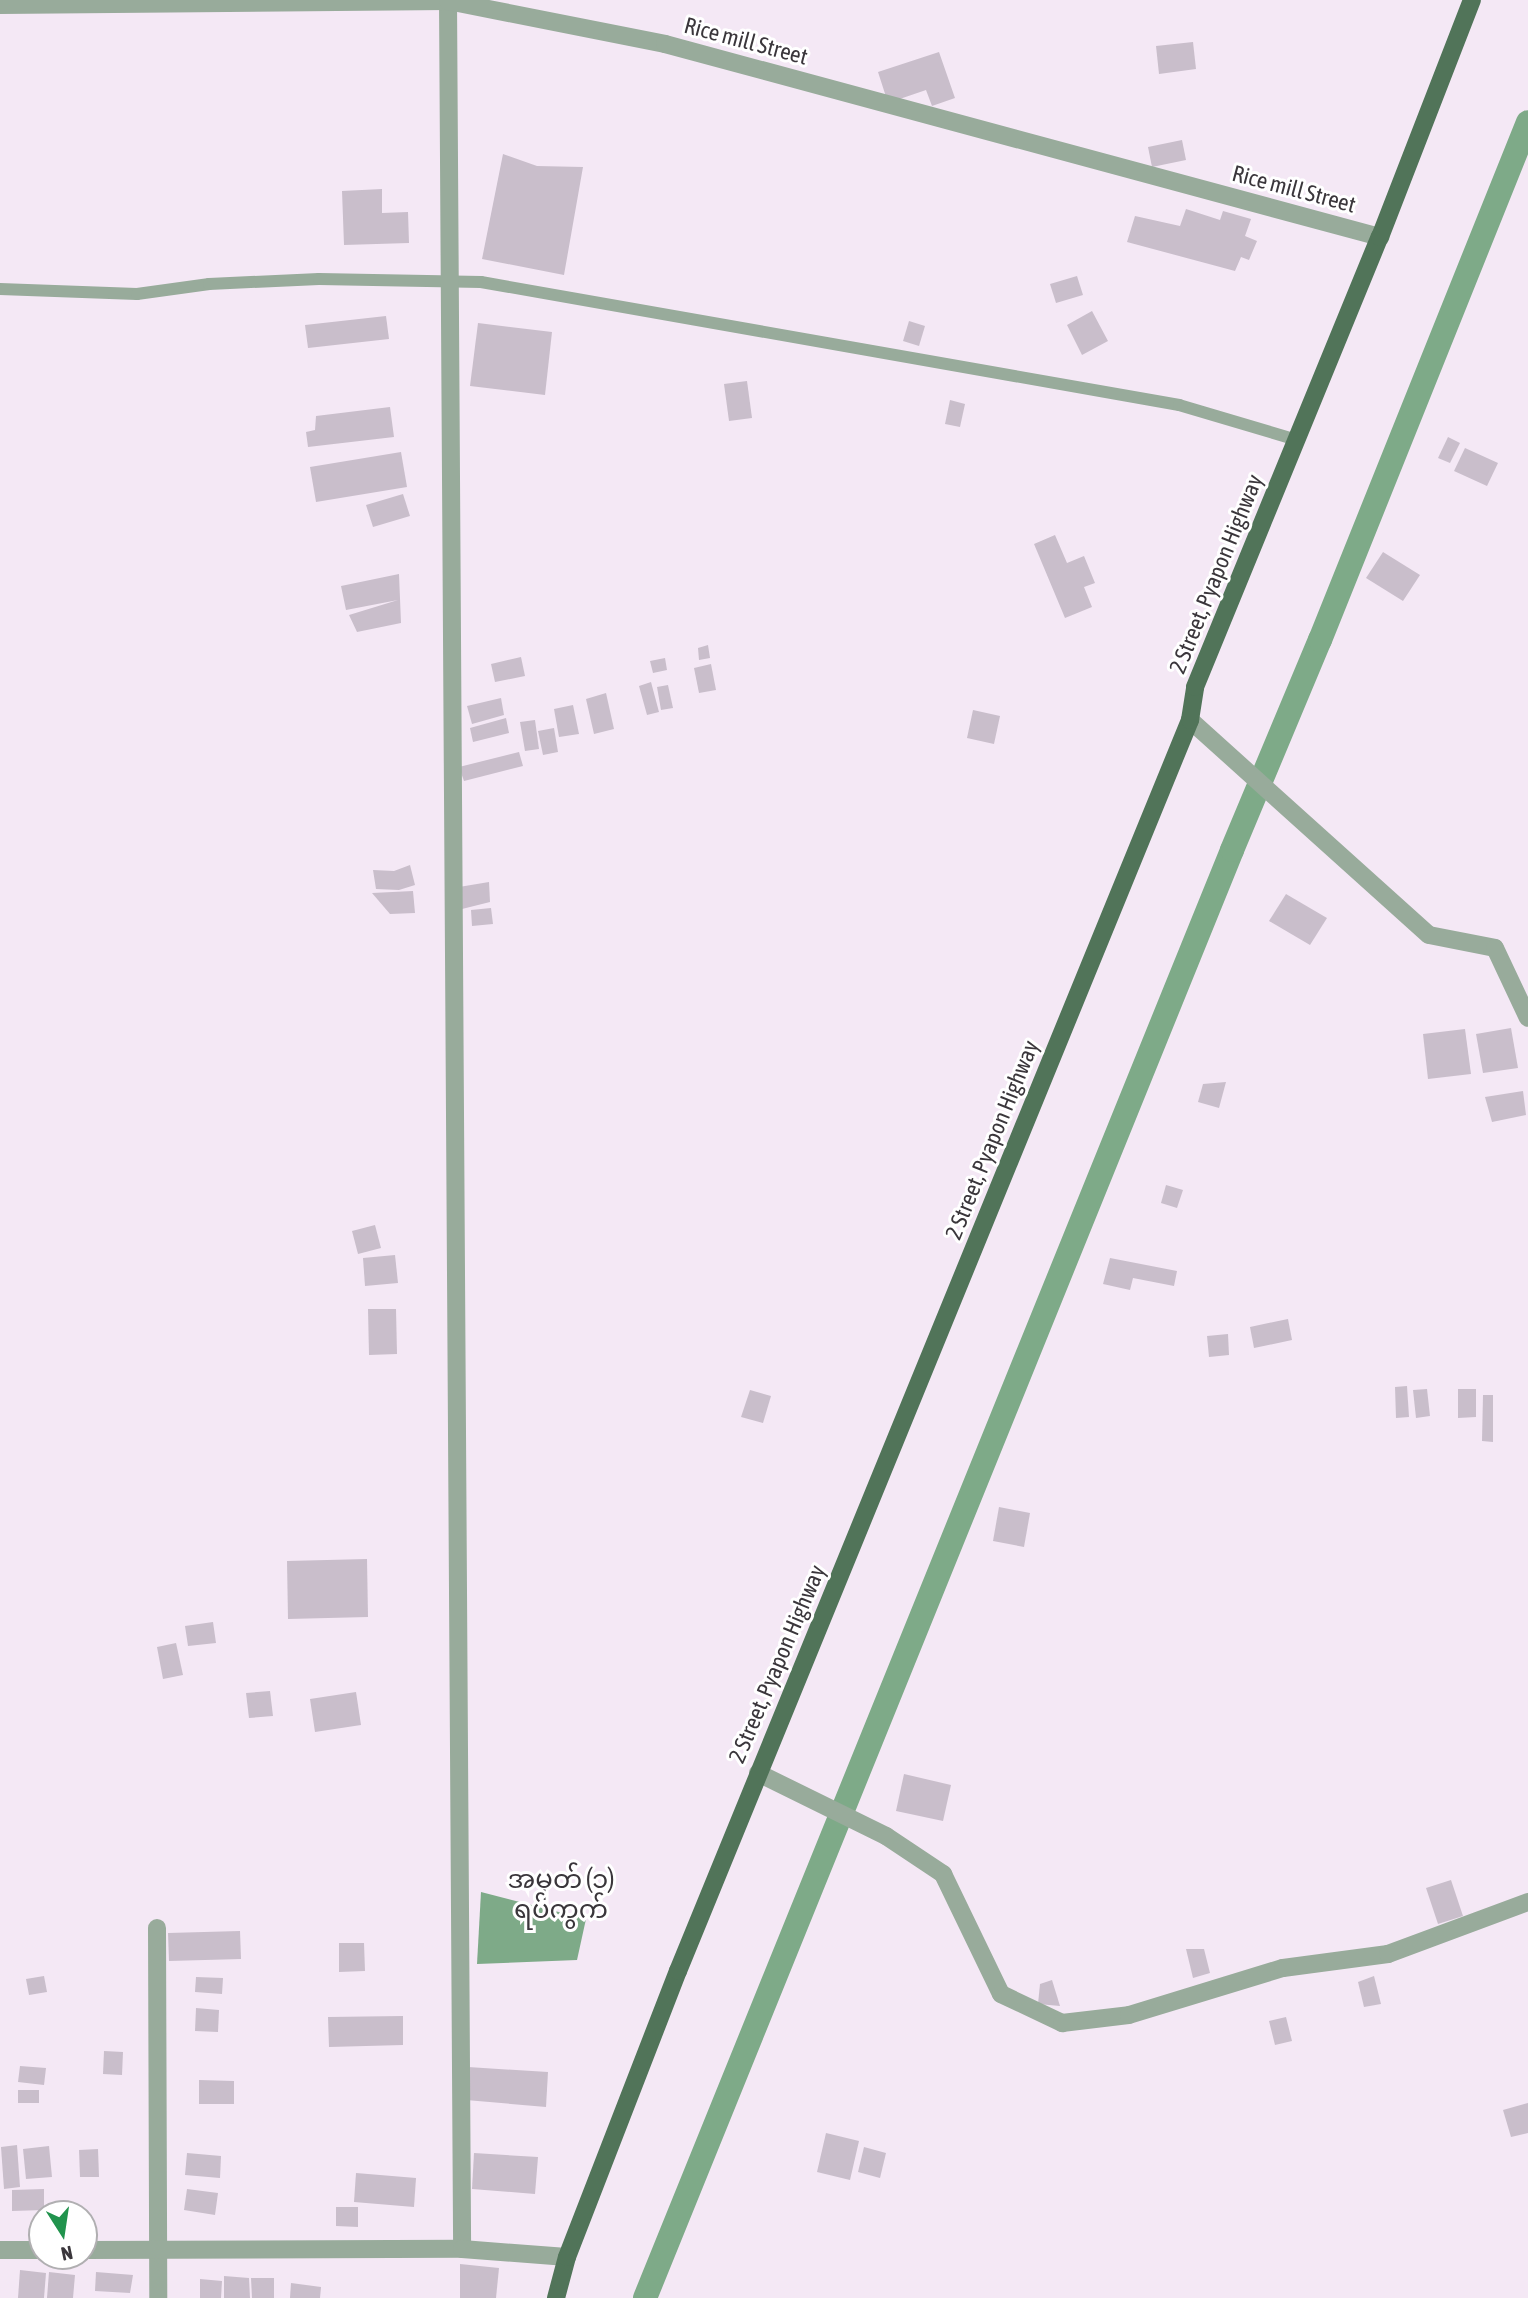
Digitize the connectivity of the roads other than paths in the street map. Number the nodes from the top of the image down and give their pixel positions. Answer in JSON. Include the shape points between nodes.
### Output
{"nodes":[{"id":1,"x":1472,"y":0,"type":"edge"},
{"id":2,"x":448,"y":1,"type":"edge"},
{"id":3,"x":0,"y":5,"type":"edge"},
{"id":4,"x":1380,"y":237,"type":"junction"},
{"id":5,"x":450,"y":280,"type":"junction"},
{"id":6,"x":0,"y":289,"type":"edge"},
{"id":7,"x":1297,"y":440,"type":"junction"},
{"id":8,"x":1190,"y":720,"type":"junction"},
{"id":9,"x":1528,"y":1018,"type":"edge"},
{"id":10,"x":758,"y":1773,"type":"junction"},
{"id":11,"x":1528,"y":1902,"type":"edge"},
{"id":12,"x":157,"y":1928,"type":"dead end"},
{"id":13,"x":462,"y":2249,"type":"junction"},
{"id":14,"x":0,"y":2250,"type":"edge"},
{"id":15,"x":28,"y":2250,"type":"edge"},
{"id":16,"x":98,"y":2250,"type":"edge"},
{"id":17,"x":158,"y":2250,"type":"junction"},
{"id":18,"x":567,"y":2257,"type":"junction"},
{"id":19,"x":158,"y":2298,"type":"edge"},
{"id":20,"x":556,"y":2298,"type":"edge"}],
"edges":[{"from":1,"to":4,"type":"main road","name":"2 Street, Pyapon Highway"},
{"from":2,"to":3,"type":"street","name":"Rice mill Street"},
{"from":2,"to":4,"type":"street","name":"Rice mill Street","via":[[665,44]]},
{"from":2,"to":5,"type":"street"},
{"from":4,"to":7,"type":"main road","name":"2 Street, Pyapon Highway"},
{"from":5,"to":6,"type":"lane","via":[[264,281],[137,294]]},
{"from":5,"to":7,"type":"lane","via":[[1179,405]]},
{"from":5,"to":13,"type":"street"},
{"from":7,"to":8,"type":"main road","name":"2 Street, Pyapon Highway","via":[[1195,688]]},
{"from":8,"to":9,"type":"street","via":[[1429,935],[1496,948]]},
{"from":8,"to":10,"type":"main road","name":"2 Street, Pyapon Highway"},
{"from":10,"to":11,"type":"street","via":[[886,1836],[943,1874],[1001,1994],[1062,2024],[1129,2015],[1283,1968],[1388,1954]]},
{"from":10,"to":18,"type":"main road","name":"2 Street, Pyapon Highway"},
{"from":12,"to":17,"type":"street"},
{"from":13,"to":17,"type":"street"},
{"from":13,"to":18,"type":"street"},
{"from":14,"to":15,"type":"street"},
{"from":16,"to":17,"type":"street"},
{"from":17,"to":19,"type":"street"},
{"from":18,"to":20,"type":"main road","name":"2 Street, Pyapon Highway"}]}
